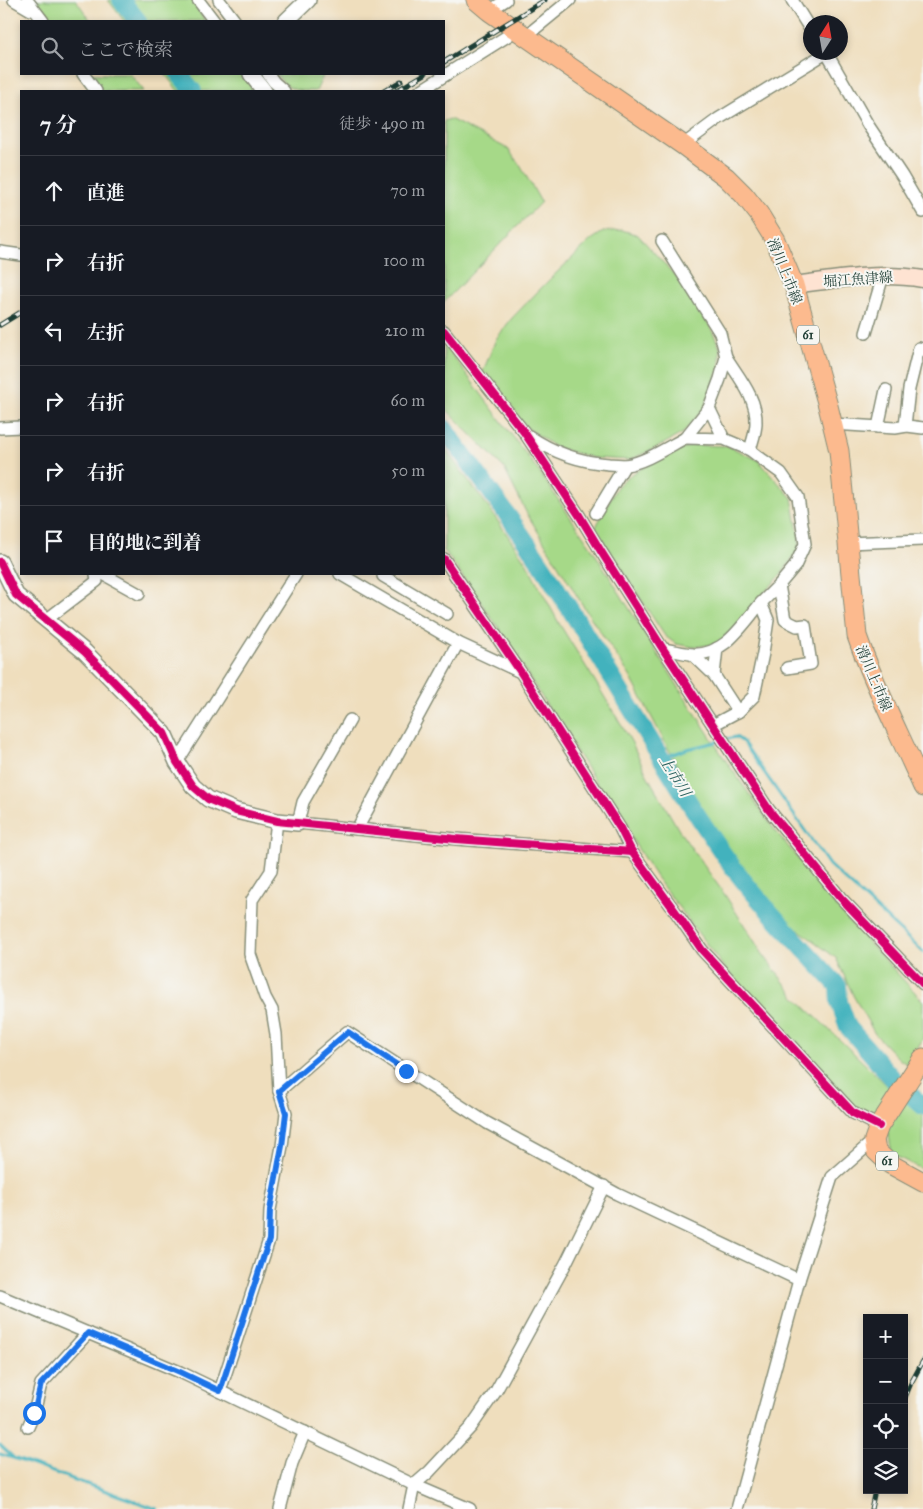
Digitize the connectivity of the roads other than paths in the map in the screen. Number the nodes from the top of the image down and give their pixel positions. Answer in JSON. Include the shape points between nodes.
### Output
{"nodes":[{"id":1,"x":14,"y":0,"type":"edge"},
{"id":2,"x":27,"y":0,"type":"edge"},
{"id":3,"x":198,"y":0,"type":"edge"},
{"id":4,"x":219,"y":0,"type":"edge"},
{"id":5,"x":308,"y":0,"type":"edge"},
{"id":6,"x":506,"y":0,"type":"edge"},
{"id":7,"x":570,"y":0,"type":"edge"},
{"id":8,"x":792,"y":0,"type":"edge"},
{"id":9,"x":482,"y":5,"type":"edge"},
{"id":10,"x":40,"y":17,"type":"edge"},
{"id":11,"x":803,"y":18,"type":"edge"},
{"id":12,"x":213,"y":20,"type":"edge"},
{"id":13,"x":234,"y":20,"type":"edge"},
{"id":14,"x":287,"y":20,"type":"edge"},
{"id":15,"x":522,"y":33,"type":"junction"},
{"id":16,"x":815,"y":60,"type":"edge"},
{"id":17,"x":830,"y":60,"type":"edge"},
{"id":18,"x":84,"y":75,"type":"edge"},
{"id":19,"x":253,"y":75,"type":"edge"},
{"id":20,"x":269,"y":75,"type":"edge"},
{"id":21,"x":95,"y":90,"type":"edge"},
{"id":22,"x":263,"y":90,"type":"edge"},
{"id":23,"x":283,"y":90,"type":"edge"},
{"id":24,"x":422,"y":90,"type":"edge"},
{"id":25,"x":683,"y":145,"type":"junction"},
{"id":26,"x":923,"y":212,"type":"edge"},
{"id":27,"x":662,"y":241,"type":"dead end"},
{"id":28,"x":0,"y":252,"type":"edge"},
{"id":29,"x":20,"y":255,"type":"edge"},
{"id":30,"x":883,"y":276,"type":"junction"},
{"id":31,"x":923,"y":279,"type":"edge"},
{"id":32,"x":794,"y":285,"type":"junction"},
{"id":33,"x":445,"y":331,"type":"edge"},
{"id":34,"x":866,"y":334,"type":"dead end"},
{"id":35,"x":923,"y":350,"type":"edge"},
{"id":36,"x":726,"y":357,"type":"junction"},
{"id":37,"x":886,"y":390,"type":"dead end"},
{"id":38,"x":709,"y":408,"type":"junction"},
{"id":39,"x":833,"y":424,"type":"junction"},
{"id":40,"x":905,"y":426,"type":"junction"},
{"id":41,"x":20,"y":427,"type":"edge"},
{"id":42,"x":878,"y":427,"type":"junction"},
{"id":43,"x":0,"y":428,"type":"edge"},
{"id":44,"x":923,"y":428,"type":"edge"},
{"id":45,"x":524,"y":432,"type":"junction"},
{"id":46,"x":685,"y":438,"type":"junction"},
{"id":47,"x":724,"y":439,"type":"junction"},
{"id":48,"x":750,"y":450,"type":"junction"},
{"id":49,"x":626,"y":465,"type":"junction"},
{"id":50,"x":596,"y":513,"type":"dead end"},
{"id":51,"x":923,"y":540,"type":"edge"},
{"id":52,"x":847,"y":543,"type":"junction"},
{"id":53,"x":445,"y":560,"type":"edge"},
{"id":54,"x":0,"y":562,"type":"edge"},
{"id":55,"x":96,"y":575,"type":"edge"},
{"id":56,"x":105,"y":575,"type":"edge"},
{"id":57,"x":295,"y":575,"type":"edge"},
{"id":58,"x":342,"y":575,"type":"edge"},
{"id":59,"x":382,"y":575,"type":"edge"},
{"id":60,"x":780,"y":586,"type":"junction"},
{"id":61,"x":372,"y":592,"type":"junction"},
{"id":62,"x":139,"y":594,"type":"dead end"},
{"id":63,"x":761,"y":603,"type":"junction"},
{"id":64,"x":447,"y":614,"type":"dead end"},
{"id":65,"x":46,"y":620,"type":"junction"},
{"id":66,"x":458,"y":643,"type":"junction"},
{"id":67,"x":718,"y":648,"type":"junction"},
{"id":68,"x":663,"y":649,"type":"junction"},
{"id":69,"x":692,"y":654,"type":"junction"},
{"id":70,"x":786,"y":668,"type":"dead end"},
{"id":71,"x":520,"y":671,"type":"junction"},
{"id":72,"x":714,"y":676,"type":"junction"},
{"id":73,"x":738,"y":712,"type":"junction"},
{"id":74,"x":350,"y":720,"type":"dead end"},
{"id":75,"x":713,"y":725,"type":"junction"},
{"id":76,"x":917,"y":761,"type":"edge"},
{"id":77,"x":177,"y":762,"type":"junction"},
{"id":78,"x":923,"y":787,"type":"edge"},
{"id":79,"x":277,"y":821,"type":"junction"},
{"id":80,"x":298,"y":823,"type":"junction"},
{"id":81,"x":357,"y":829,"type":"junction"},
{"id":82,"x":632,"y":852,"type":"junction"},
{"id":83,"x":923,"y":984,"type":"edge"},
{"id":84,"x":923,"y":1058,"type":"edge"},
{"id":85,"x":279,"y":1091,"type":"junction"},
{"id":86,"x":876,"y":1133,"type":"junction"},
{"id":87,"x":923,"y":1182,"type":"edge"},
{"id":88,"x":604,"y":1186,"type":"junction"},
{"id":89,"x":799,"y":1280,"type":"junction"},
{"id":90,"x":0,"y":1296,"type":"edge"},
{"id":91,"x":88,"y":1333,"type":"junction"},
{"id":92,"x":220,"y":1391,"type":"junction"},
{"id":93,"x":28,"y":1427,"type":"dead end"},
{"id":94,"x":305,"y":1432,"type":"junction"},
{"id":95,"x":414,"y":1485,"type":"junction"},
{"id":96,"x":280,"y":1509,"type":"edge"},
{"id":97,"x":409,"y":1509,"type":"edge"},
{"id":98,"x":470,"y":1509,"type":"edge"},
{"id":99,"x":737,"y":1509,"type":"edge"}],
"edges":[{"from":1,"to":10,"type":"street"},
{"from":2,"to":10,"type":"street"},
{"from":3,"to":12,"type":"street"},
{"from":4,"to":13,"type":"street"},
{"from":5,"to":14,"type":"street"},
{"from":6,"to":9,"type":"street"},
{"from":7,"to":15,"type":"street"},
{"from":8,"to":11,"type":"street"},
{"from":9,"to":15,"type":"main road","name":"滑川上市線","number":"61"},
{"from":15,"to":24,"type":"street"},
{"from":15,"to":25,"type":"main road","name":"滑川上市線","number":"61"},
{"from":16,"to":25,"type":"street","via":[[718,119]]},
{"from":17,"to":26,"type":"street"},
{"from":18,"to":21,"type":"street"},
{"from":19,"to":22,"type":"street"},
{"from":20,"to":23,"type":"street"},
{"from":25,"to":32,"type":"main road","name":"滑川上市線","number":"61","via":[[744,195],[775,240]]},
{"from":27,"to":36,"type":"street","via":[[720,333]]},
{"from":28,"to":29,"type":"street"},
{"from":30,"to":31,"type":"main road","name":"堀江魚津線"},
{"from":30,"to":32,"type":"main road","name":"堀江魚津線"},
{"from":30,"to":34,"type":"street"},
{"from":32,"to":39,"type":"main road","name":"滑川上市線","number":"61"},
{"from":33,"to":45,"type":"street"},
{"from":35,"to":40,"type":"street","via":[[918,348]]},
{"from":36,"to":38,"type":"street"},
{"from":36,"to":48,"type":"street","via":[[750,394],[755,410],[756,426]]},
{"from":37,"to":42,"type":"street"},
{"from":38,"to":46,"type":"street"},
{"from":38,"to":47,"type":"street"},
{"from":39,"to":42,"type":"street"},
{"from":39,"to":52,"type":"main road","name":"滑川上市線","number":"61","via":[[839,451]]},
{"from":40,"to":42,"type":"street"},
{"from":40,"to":44,"type":"street"},
{"from":41,"to":43,"type":"street"},
{"from":45,"to":49,"type":"street","via":[[567,457]]},
{"from":45,"to":68,"type":"street"},
{"from":46,"to":47,"type":"street"},
{"from":46,"to":49,"type":"street","via":[[655,455]]},
{"from":47,"to":48,"type":"street"},
{"from":48,"to":60,"type":"street","via":[[781,473],[798,497],[805,544],[795,566]]},
{"from":49,"to":50,"type":"street"},
{"from":51,"to":52,"type":"street"},
{"from":52,"to":76,"type":"main road","name":"滑川上市線","number":"61","via":[[857,636],[864,658],[887,710]]},
{"from":53,"to":71,"type":"street"},
{"from":54,"to":65,"type":"street","via":[[16,594]]},
{"from":55,"to":65,"type":"street","via":[[97,581]]},
{"from":56,"to":62,"type":"street"},
{"from":57,"to":77,"type":"street"},
{"from":58,"to":61,"type":"street"},
{"from":59,"to":61,"type":"street"},
{"from":59,"to":64,"type":"street"},
{"from":60,"to":63,"type":"street"},
{"from":60,"to":70,"type":"street","via":[[785,620],[796,626],[805,625],[811,664]]},
{"from":61,"to":66,"type":"street"},
{"from":63,"to":67,"type":"street","via":[[730,641]]},
{"from":63,"to":73,"type":"street","via":[[768,620],[764,653],[754,696]]},
{"from":65,"to":77,"type":"street","via":[[85,652],[148,715],[164,733]]},
{"from":66,"to":71,"type":"street"},
{"from":66,"to":81,"type":"street"},
{"from":67,"to":69,"type":"street"},
{"from":67,"to":72,"type":"street"},
{"from":68,"to":69,"type":"street"},
{"from":68,"to":75,"type":"street"},
{"from":69,"to":72,"type":"street"},
{"from":71,"to":82,"type":"street"},
{"from":72,"to":73,"type":"street"},
{"from":73,"to":75,"type":"street"},
{"from":74,"to":80,"type":"street","via":[[304,802]]},
{"from":75,"to":83,"type":"street","via":[[769,810],[815,868]]},
{"from":76,"to":78,"type":"main road","name":"滑川上市線","number":"61"},
{"from":77,"to":79,"type":"street","via":[[193,786],[208,799],[236,811]]},
{"from":79,"to":80,"type":"street"},
{"from":79,"to":85,"type":"street","via":[[271,870],[252,900],[250,954],[272,1010]]},
{"from":80,"to":81,"type":"street"},
{"from":81,"to":82,"type":"street"},
{"from":82,"to":86,"type":"street","via":[[702,950],[853,1113]]},
{"from":84,"to":86,"type":"main road"},
{"from":85,"to":88,"type":"street","via":[[348,1032],[487,1123]]},
{"from":85,"to":92,"type":"street","via":[[286,1113],[270,1210],[269,1240]]},
{"from":86,"to":87,"type":"main road","number":"61","via":[[876,1151],[890,1164]]},
{"from":86,"to":89,"type":"street","via":[[832,1177]]},
{"from":88,"to":89,"type":"street"},
{"from":88,"to":95,"type":"street","via":[[496,1391],[471,1427]]},
{"from":89,"to":99,"type":"street"},
{"from":90,"to":91,"type":"street"},
{"from":91,"to":92,"type":"street"},
{"from":91,"to":93,"type":"street","via":[[41,1384]]},
{"from":92,"to":94,"type":"street"},
{"from":94,"to":95,"type":"street"},
{"from":94,"to":96,"type":"street","via":[[292,1463]]},
{"from":95,"to":97,"type":"street"},
{"from":95,"to":98,"type":"street"}]}
